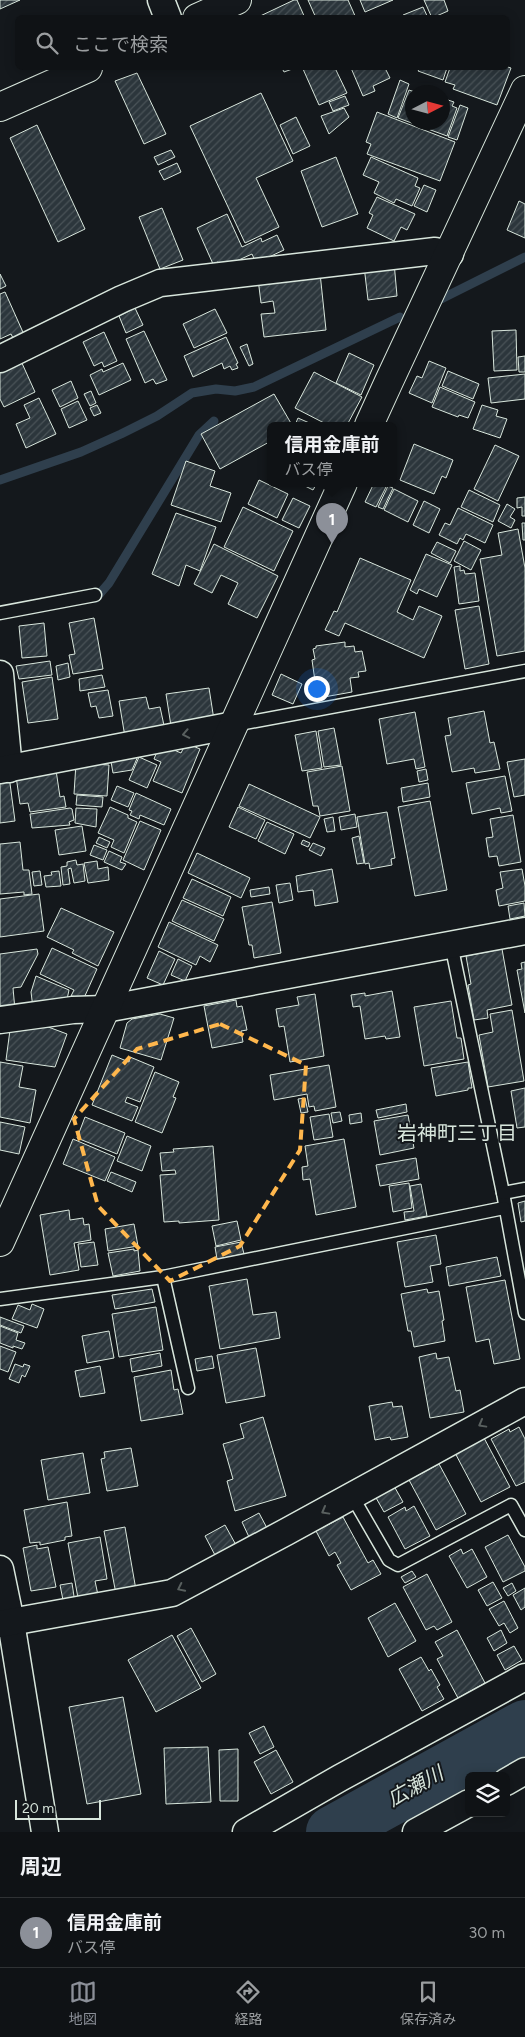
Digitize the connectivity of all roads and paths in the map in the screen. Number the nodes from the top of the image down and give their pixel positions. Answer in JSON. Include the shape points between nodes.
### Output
{"nodes":[{"id":1,"x":161,"y":0,"type":"edge"},
{"id":2,"x":236,"y":0,"type":"edge"},
{"id":3,"x":167,"y":15,"type":"edge"},
{"id":4,"x":204,"y":15,"type":"edge"},
{"id":5,"x":84,"y":70,"type":"edge"},
{"id":6,"x":525,"y":90,"type":"edge"},
{"id":7,"x":0,"y":108,"type":"edge"},
{"id":8,"x":450,"y":254,"type":"junction"},
{"id":9,"x":0,"y":359,"type":"edge"},
{"id":10,"x":370,"y":422,"type":"edge"},
{"id":11,"x":341,"y":487,"type":"edge"},
{"id":12,"x":96,"y":595,"type":"dead end"},
{"id":13,"x":0,"y":613,"type":"edge"},
{"id":14,"x":525,"y":670,"type":"edge"},
{"id":15,"x":0,"y":674,"type":"edge"},
{"id":16,"x":234,"y":725,"type":"junction"},
{"id":17,"x":4,"y":770,"type":"edge"},
{"id":18,"x":525,"y":931,"type":"edge"},
{"id":19,"x":451,"y":944,"type":"junction"},
{"id":20,"x":105,"y":1008,"type":"junction"},
{"id":21,"x":0,"y":1020,"type":"edge"},
{"id":22,"x":525,"y":1189,"type":"edge"},
{"id":23,"x":503,"y":1194,"type":"junction"},
{"id":24,"x":504,"y":1208,"type":"junction"},
{"id":25,"x":0,"y":1242,"type":"edge"},
{"id":26,"x":163,"y":1277,"type":"junction"},
{"id":27,"x":0,"y":1299,"type":"edge"},
{"id":28,"x":525,"y":1313,"type":"edge"},
{"id":29,"x":188,"y":1388,"type":"dead end"},
{"id":30,"x":524,"y":1403,"type":"edge"},
{"id":31,"x":352,"y":1496,"type":"junction"},
{"id":32,"x":525,"y":1530,"type":"edge"},
{"id":33,"x":0,"y":1569,"type":"edge"},
{"id":34,"x":5,"y":1623,"type":"edge"},
{"id":35,"x":525,"y":1677,"type":"edge"},
{"id":36,"x":525,"y":1771,"type":"edge"},
{"id":37,"x":510,"y":1780,"type":"edge"},
{"id":38,"x":465,"y":1805,"type":"edge"},
{"id":39,"x":44,"y":1832,"type":"edge"},
{"id":40,"x":246,"y":1832,"type":"edge"},
{"id":41,"x":416,"y":1832,"type":"edge"}],
"edges":[{"from":1,"to":3,"type":"street"},
{"from":2,"to":4,"type":"street"},
{"from":5,"to":7,"type":"street"},
{"from":6,"to":8,"type":"street"},
{"from":8,"to":9,"type":"street","via":[[435,251],[160,283],[122,298]]},
{"from":8,"to":10,"type":"street"},
{"from":11,"to":16,"type":"street"},
{"from":12,"to":13,"type":"lane"},
{"from":14,"to":16,"type":"lane"},
{"from":15,"to":17,"type":"street"},
{"from":16,"to":17,"type":"street","one_way":true},
{"from":16,"to":20,"type":"street"},
{"from":18,"to":19,"type":"street"},
{"from":19,"to":20,"type":"street"},
{"from":19,"to":23,"type":"lane"},
{"from":20,"to":21,"type":"street"},
{"from":20,"to":25,"type":"street"},
{"from":22,"to":23,"type":"lane"},
{"from":23,"to":24,"type":"lane"},
{"from":24,"to":26,"type":"lane"},
{"from":24,"to":28,"type":"lane"},
{"from":26,"to":27,"type":"lane"},
{"from":26,"to":29,"type":"lane"},
{"from":30,"to":31,"type":"street","one_way":true},
{"from":31,"to":32,"type":"lane","via":[[389,1560],[398,1565],[511,1505]]},
{"from":31,"to":34,"type":"street","one_way":true,"via":[[172,1592]]},
{"from":33,"to":34,"type":"street"},
{"from":34,"to":39,"type":"street"},
{"from":35,"to":40,"type":"street"},
{"from":36,"to":37,"type":"street"},
{"from":38,"to":41,"type":"street"}]}
